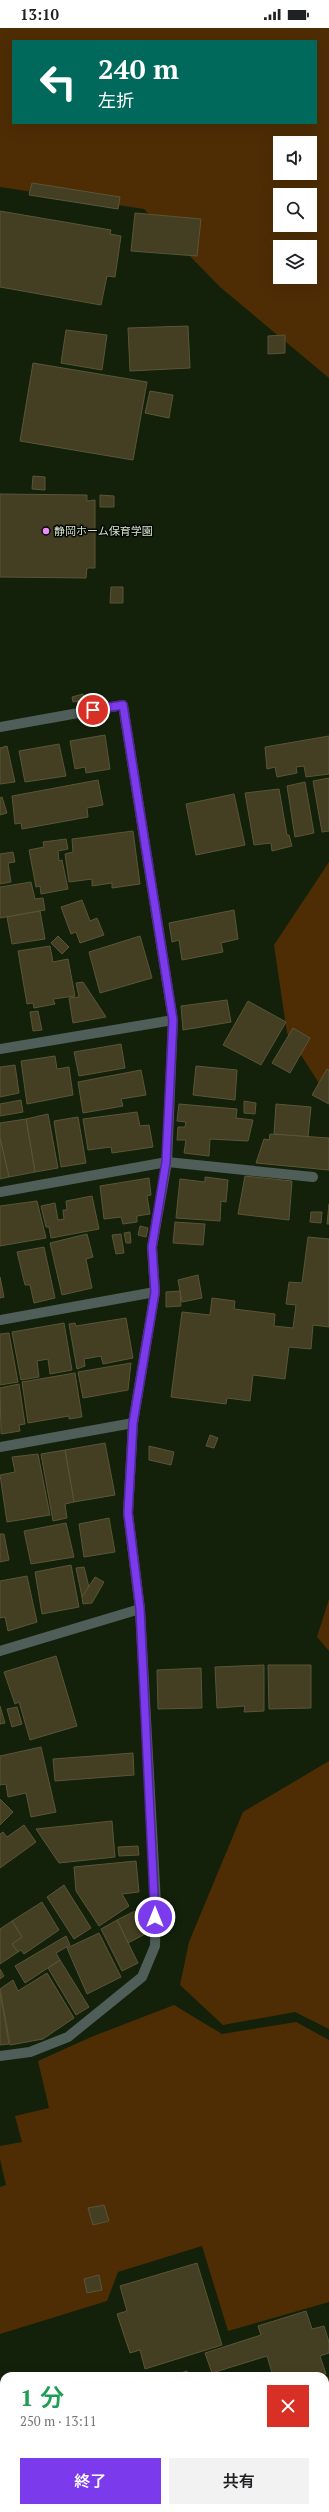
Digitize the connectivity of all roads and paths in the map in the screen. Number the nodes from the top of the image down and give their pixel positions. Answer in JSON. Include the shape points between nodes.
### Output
{"nodes":[{"id":1,"x":0,"y":727,"type":"edge"},
{"id":2,"x":173,"y":1020,"type":"junction"},
{"id":3,"x":0,"y":1049,"type":"edge"},
{"id":4,"x":166,"y":1162,"type":"junction"},
{"id":5,"x":313,"y":1178,"type":"dead end"},
{"id":6,"x":0,"y":1192,"type":"edge"},
{"id":7,"x":155,"y":1292,"type":"junction"},
{"id":8,"x":0,"y":1320,"type":"edge"},
{"id":9,"x":133,"y":1423,"type":"junction"},
{"id":10,"x":0,"y":1447,"type":"edge"},
{"id":11,"x":140,"y":1609,"type":"junction"},
{"id":12,"x":0,"y":1651,"type":"edge"},
{"id":13,"x":0,"y":2056,"type":"edge"}],
"edges":[{"from":1,"to":2,"type":"street","via":[[123,705]]},
{"from":2,"to":3,"type":"street"},
{"from":2,"to":4,"type":"street"},
{"from":4,"to":5,"type":"street"},
{"from":4,"to":6,"type":"street"},
{"from":4,"to":7,"type":"street","via":[[152,1247]]},
{"from":7,"to":8,"type":"street"},
{"from":7,"to":9,"type":"street"},
{"from":9,"to":10,"type":"street"},
{"from":9,"to":11,"type":"street","via":[[128,1513]]},
{"from":11,"to":12,"type":"street"},
{"from":11,"to":13,"type":"street","via":[[156,1903],[155,1946],[142,1977],[68,2037],[30,2052]]}]}
